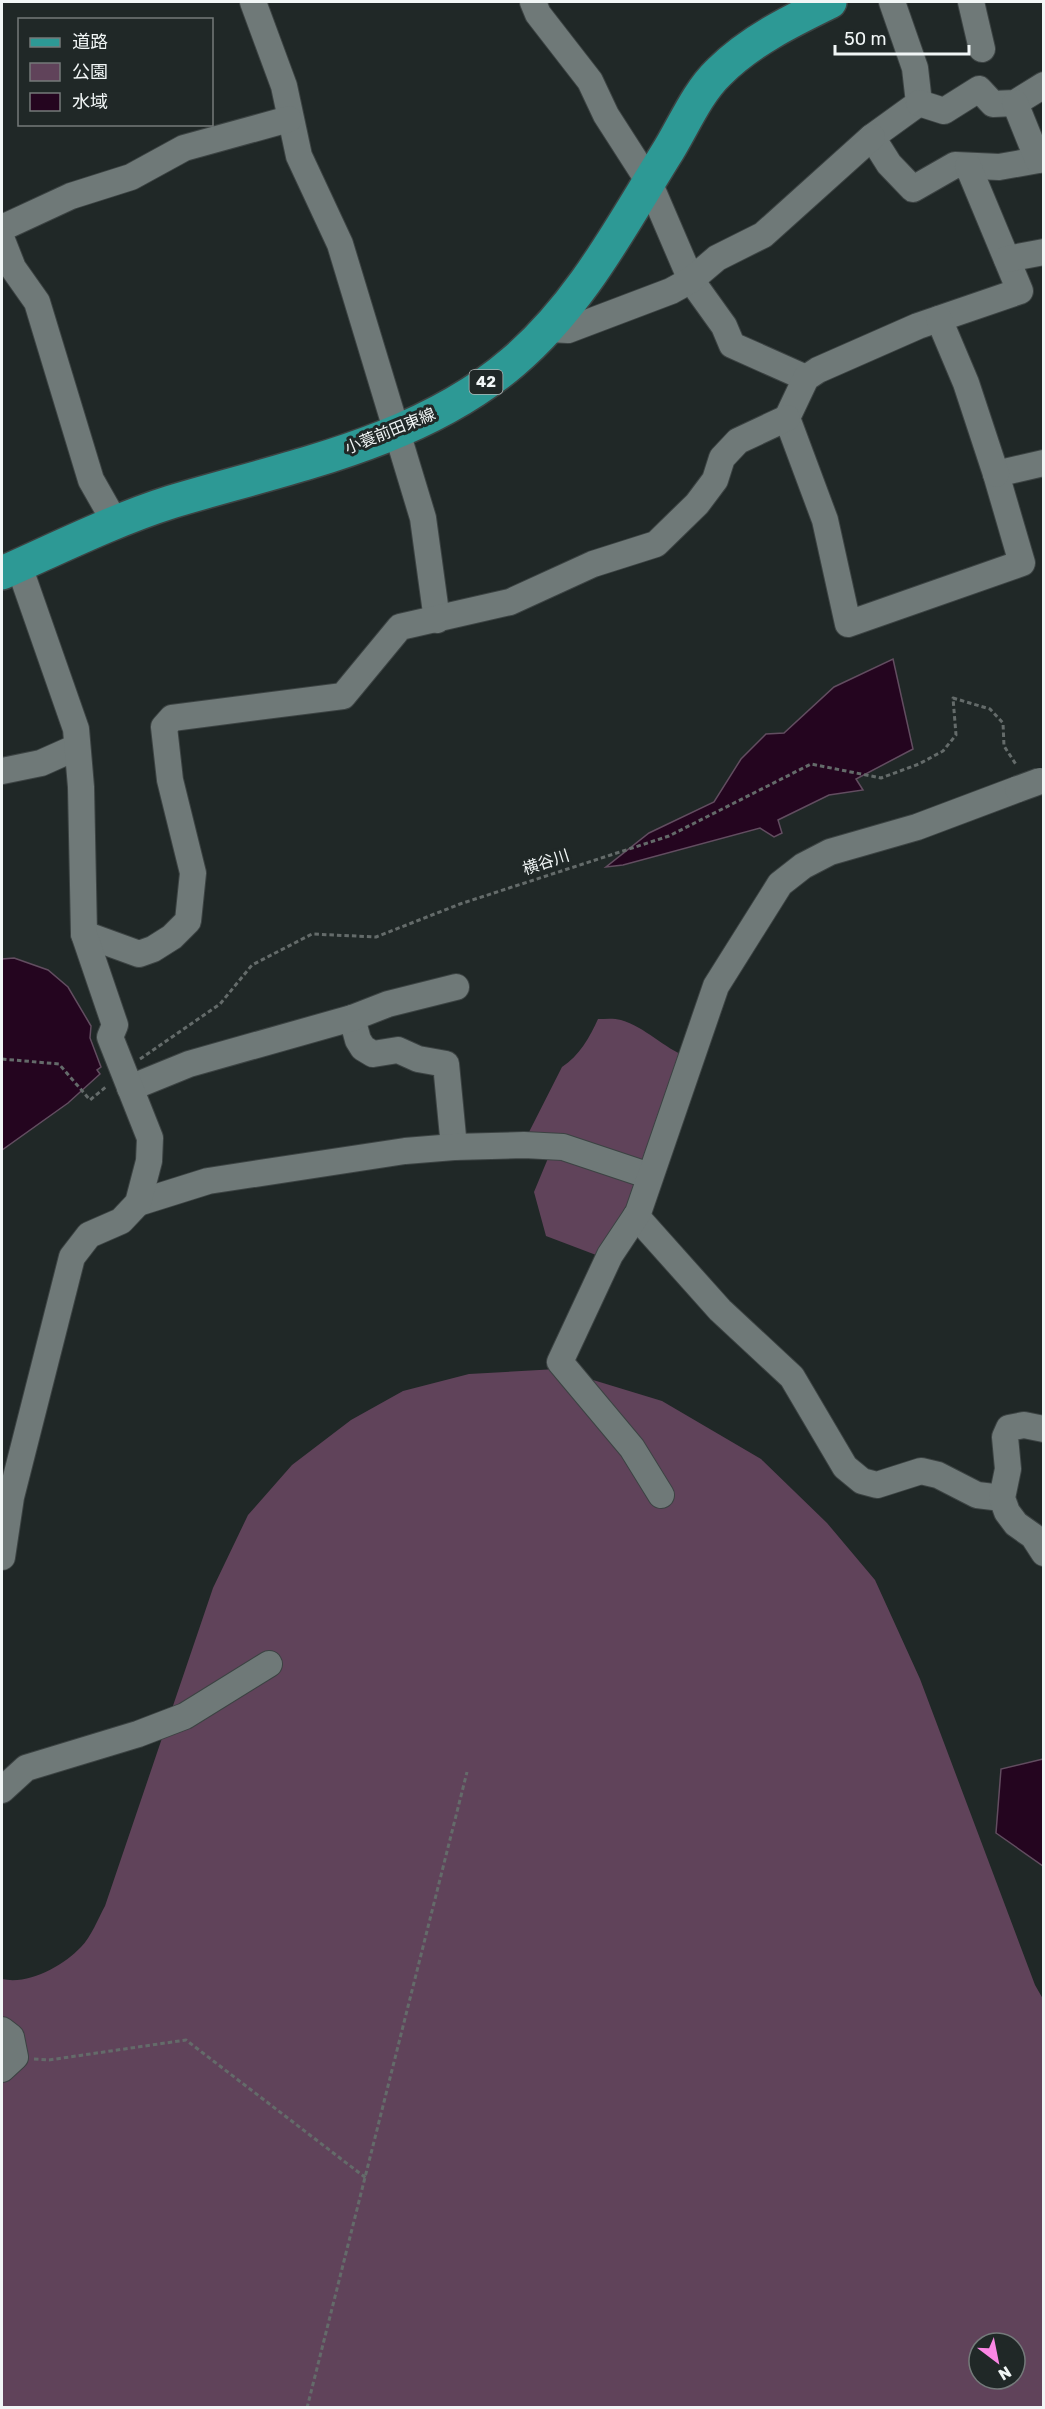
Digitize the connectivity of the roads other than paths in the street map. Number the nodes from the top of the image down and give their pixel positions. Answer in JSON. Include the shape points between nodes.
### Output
{"nodes":[{"id":1,"x":254,"y":2,"type":"edge"},
{"id":2,"x":533,"y":2,"type":"edge"},
{"id":3,"x":830,"y":2,"type":"edge"},
{"id":4,"x":892,"y":2,"type":"edge"},
{"id":5,"x":971,"y":2,"type":"edge"},
{"id":6,"x":982,"y":49,"type":"dead end"},
{"id":7,"x":1044,"y":85,"type":"edge"},
{"id":8,"x":919,"y":103,"type":"junction"},
{"id":9,"x":1015,"y":103,"type":"junction"},
{"id":10,"x":289,"y":118,"type":"junction"},
{"id":11,"x":872,"y":137,"type":"junction"},
{"id":12,"x":1041,"y":160,"type":"edge"},
{"id":13,"x":968,"y":166,"type":"junction"},
{"id":14,"x":649,"y":182,"type":"junction"},
{"id":15,"x":2,"y":228,"type":"edge"},
{"id":16,"x":2,"y":240,"type":"edge"},
{"id":17,"x":1044,"y":252,"type":"edge"},
{"id":18,"x":1007,"y":259,"type":"junction"},
{"id":19,"x":691,"y":280,"type":"junction"},
{"id":20,"x":939,"y":319,"type":"junction"},
{"id":21,"x":549,"y":329,"type":"junction"},
{"id":22,"x":806,"y":378,"type":"junction"},
{"id":23,"x":787,"y":418,"type":"junction"},
{"id":24,"x":395,"y":432,"type":"junction"},
{"id":25,"x":1044,"y":463,"type":"edge"},
{"id":26,"x":996,"y":474,"type":"junction"},
{"id":27,"x":116,"y":524,"type":"junction"},
{"id":28,"x":10,"y":569,"type":"edge"},
{"id":29,"x":437,"y":620,"type":"junction"},
{"id":30,"x":77,"y":747,"type":"junction"},
{"id":31,"x":2,"y":771,"type":"edge"},
{"id":32,"x":1031,"y":781,"type":"edge"},
{"id":33,"x":84,"y":933,"type":"junction"},
{"id":34,"x":456,"y":987,"type":"dead end"},
{"id":35,"x":352,"y":1018,"type":"junction"},
{"id":36,"x":127,"y":1080,"type":"junction"},
{"id":37,"x":454,"y":1147,"type":"junction"},
{"id":38,"x":650,"y":1176,"type":"junction"},
{"id":39,"x":138,"y":1203,"type":"junction"},
{"id":40,"x":636,"y":1216,"type":"junction"},
{"id":41,"x":1044,"y":1429,"type":"edge"},
{"id":42,"x":661,"y":1496,"type":"dead end"},
{"id":43,"x":1002,"y":1498,"type":"junction"},
{"id":44,"x":1044,"y":1553,"type":"edge"},
{"id":45,"x":2,"y":1557,"type":"edge"},
{"id":46,"x":269,"y":1664,"type":"dead end"},
{"id":47,"x":2,"y":1790,"type":"edge"},
{"id":48,"x":2,"y":2030,"type":"edge"},
{"id":49,"x":8,"y":2063,"type":"edge"}],
"edges":[{"from":1,"to":10,"type":"street","via":[[284,86]]},
{"from":2,"to":14,"type":"street","via":[[590,81],[606,115]]},
{"from":3,"to":14,"type":"main road","name":"小蓑前田東線","number":"42","via":[[750,46],[718,73]]},
{"from":4,"to":8,"type":"street","via":[[915,68]]},
{"from":5,"to":6,"type":"street"},
{"from":7,"to":9,"type":"street"},
{"from":8,"to":9,"type":"street","via":[[944,111],[979,89],[993,104]]},
{"from":8,"to":11,"type":"street"},
{"from":9,"to":12,"type":"street"},
{"from":10,"to":15,"type":"street","via":[[184,148],[131,177],[71,196]]},
{"from":10,"to":24,"type":"street","via":[[299,156],[340,244]]},
{"from":11,"to":13,"type":"street","via":[[913,189],[955,165]]},
{"from":11,"to":19,"type":"street","via":[[762,235],[717,258]]},
{"from":12,"to":13,"type":"street","via":[[999,167]]},
{"from":13,"to":18,"type":"street"},
{"from":14,"to":19,"type":"street"},
{"from":14,"to":21,"type":"main road","name":"小蓑前田東線","number":"42","via":[[586,284]]},
{"from":16,"to":27,"type":"street","via":[[13,268],[37,302],[91,480]]},
{"from":17,"to":18,"type":"street"},
{"from":18,"to":20,"type":"street","via":[[1020,291]]},
{"from":19,"to":21,"type":"street","via":[[568,330]]},
{"from":19,"to":22,"type":"street","via":[[732,345]]},
{"from":20,"to":22,"type":"street"},
{"from":20,"to":26,"type":"street","via":[[966,382]]},
{"from":21,"to":24,"type":"main road","name":"小蓑前田東線","number":"42","via":[[469,395]]},
{"from":22,"to":23,"type":"street"},
{"from":23,"to":26,"type":"street","via":[[825,520],[848,624],[1022,563]]},
{"from":23,"to":29,"type":"street","via":[[738,441],[722,458],[715,480],[698,504],[656,544],[593,564],[510,602]]},
{"from":24,"to":27,"type":"main road","name":"小蓑前田東線","number":"42","via":[[168,503]]},
{"from":24,"to":29,"type":"street","via":[[423,518]]},
{"from":25,"to":26,"type":"street"},
{"from":27,"to":28,"type":"main road","name":"小蓑前田東線","number":"42"},
{"from":28,"to":30,"type":"street","via":[[76,729]]},
{"from":29,"to":33,"type":"street","via":[[400,627],[343,696],[172,718],[164,727],[170,780],[193,873],[188,921],[153,950],[139,954]]},
{"from":30,"to":31,"type":"street","via":[[41,763]]},
{"from":30,"to":33,"type":"street"},
{"from":32,"to":38,"type":"street","via":[[917,827],[830,852],[780,884],[716,986]]},
{"from":33,"to":36,"type":"street","via":[[115,1025],[110,1038]]},
{"from":34,"to":35,"type":"street","via":[[388,1004]]},
{"from":35,"to":36,"type":"street"},
{"from":35,"to":37,"type":"street","via":[[357,1040],[373,1054],[398,1050],[418,1059],[446,1064]]},
{"from":36,"to":39,"type":"street","via":[[150,1138],[149,1161]]},
{"from":37,"to":38,"type":"street","via":[[563,1147]]},
{"from":37,"to":39,"type":"street","via":[[208,1181]]},
{"from":38,"to":40,"type":"street"},
{"from":39,"to":45,"type":"street","via":[[121,1221],[89,1235],[72,1257],[11,1497]]},
{"from":40,"to":42,"type":"street","via":[[610,1255],[560,1362],[632,1448]]},
{"from":40,"to":43,"type":"street","via":[[720,1310],[792,1377],[845,1467],[862,1481],[877,1485],[921,1471],[938,1475],[977,1495]]},
{"from":41,"to":43,"type":"street","via":[[1024,1425],[1009,1428],[1005,1437],[1008,1469]]},
{"from":43,"to":44,"type":"street","via":[[1016,1524],[1033,1536]]},
{"from":46,"to":47,"type":"street","via":[[185,1716],[26,1768]]},
{"from":48,"to":49,"type":"street","via":[[12,2037]]}]}
